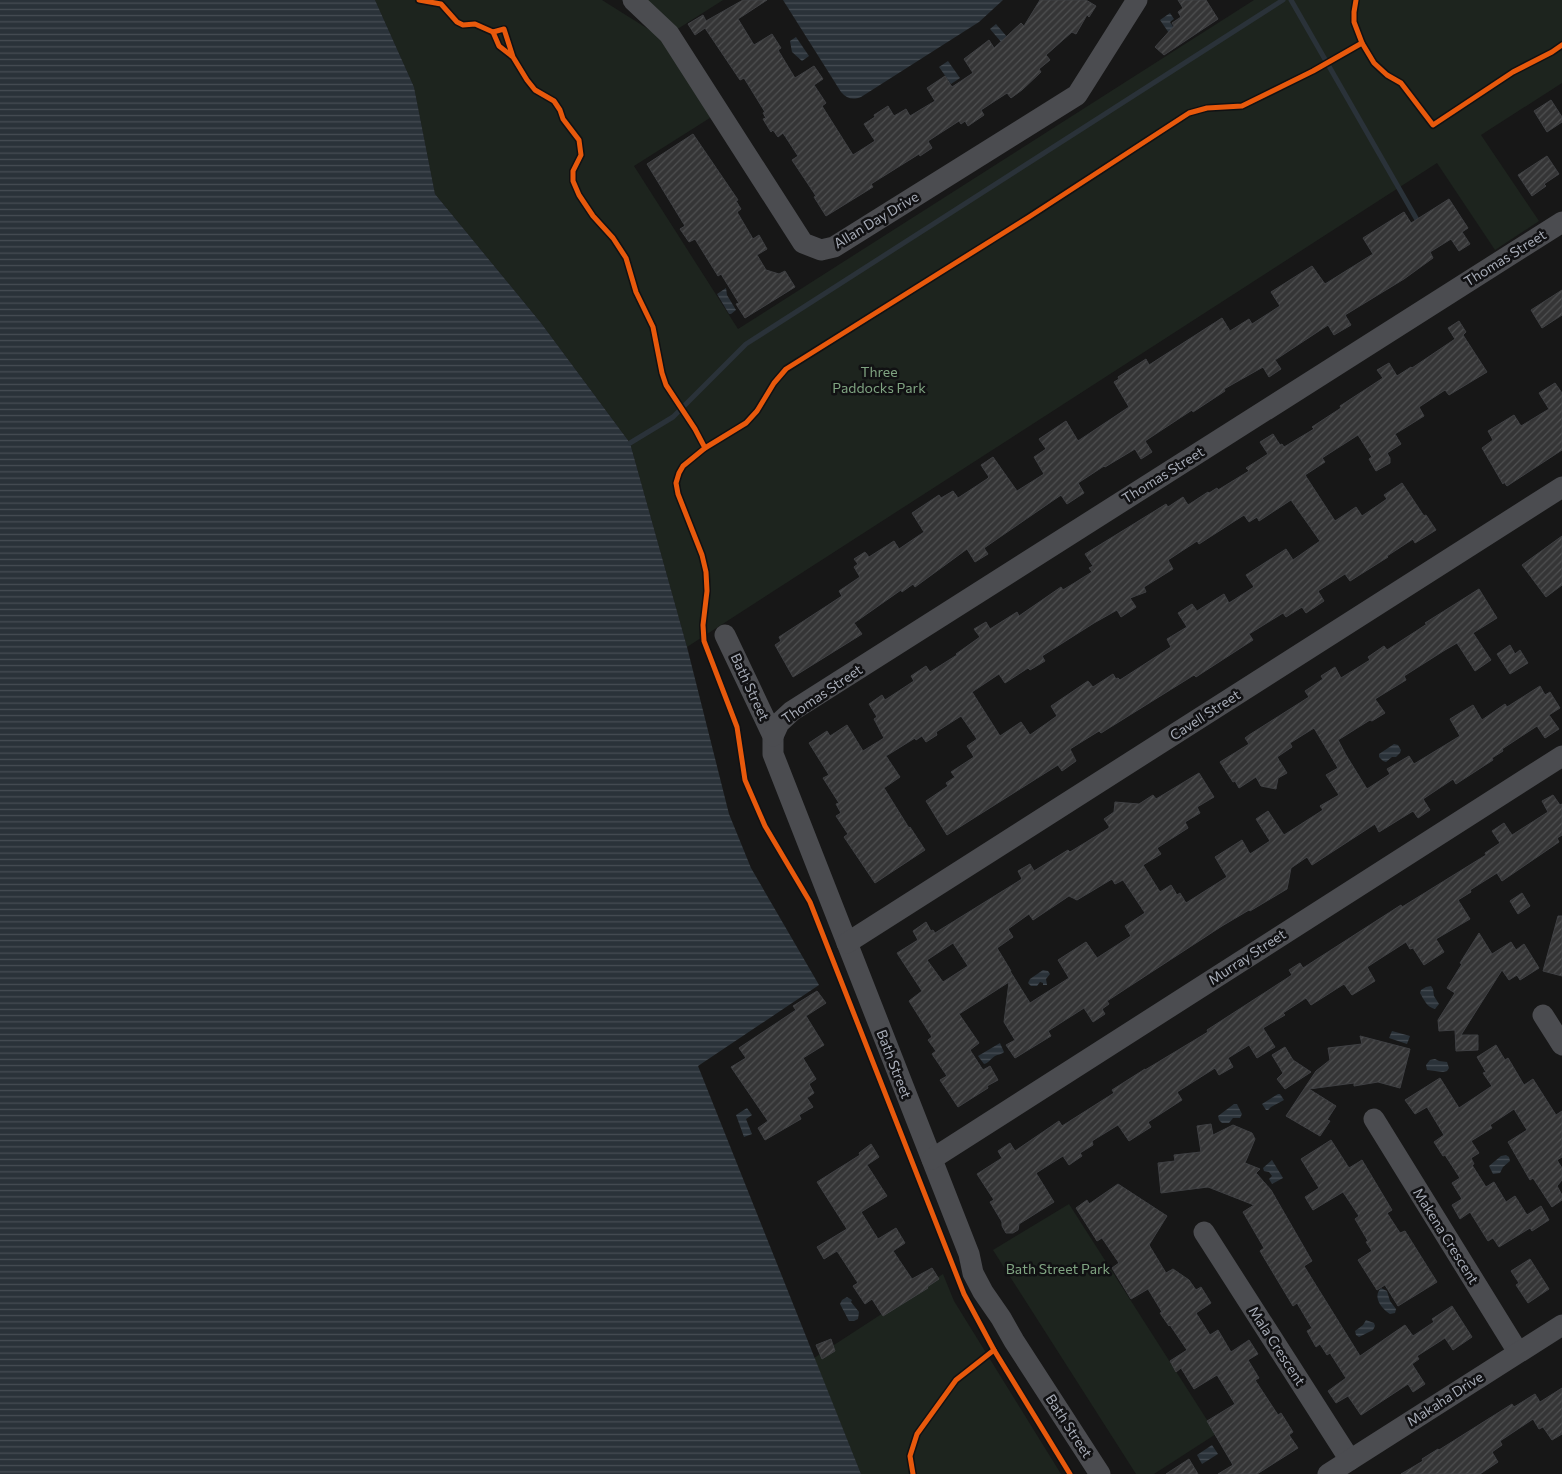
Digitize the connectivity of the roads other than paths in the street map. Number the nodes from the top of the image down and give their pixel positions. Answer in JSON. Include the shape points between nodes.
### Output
{"nodes":[{"id":1,"x":633,"y":0,"type":"edge"},
{"id":2,"x":1137,"y":0,"type":"edge"},
{"id":3,"x":1562,"y":222,"type":"edge"},
{"id":4,"x":1562,"y":487,"type":"edge"},
{"id":5,"x":725,"y":635,"type":"dead end"},
{"id":6,"x":773,"y":736,"type":"junction"},
{"id":7,"x":1562,"y":756,"type":"edge"},
{"id":8,"x":847,"y":943,"type":"junction"},
{"id":9,"x":1543,"y":1015,"type":"dead end"},
{"id":10,"x":1562,"y":1045,"type":"edge"},
{"id":11,"x":1374,"y":1120,"type":"dead end"},
{"id":12,"x":932,"y":1159,"type":"junction"},
{"id":13,"x":1204,"y":1232,"type":"dead end"},
{"id":14,"x":1562,"y":1324,"type":"edge"},
{"id":15,"x":1518,"y":1352,"type":"junction"},
{"id":16,"x":1350,"y":1460,"type":"junction"},
{"id":17,"x":1100,"y":1474,"type":"edge"},
{"id":18,"x":1328,"y":1474,"type":"edge"}],
"edges":[{"from":1,"to":2,"type":"street","name":"Allan Day Drive","via":[[669,34],[803,242],[821,250],[834,247],[1077,94]]},
{"from":3,"to":6,"type":"street","name":"Thomas Street","via":[[792,711],[778,723]]},
{"from":4,"to":8,"type":"street","name":"Cavell Street"},
{"from":5,"to":6,"type":"street","name":"Bath Street"},
{"from":6,"to":8,"type":"street","name":"Bath Street","via":[[773,754]]},
{"from":7,"to":12,"type":"street","name":"Murray Street"},
{"from":8,"to":12,"type":"street","name":"Bath Street"},
{"from":9,"to":10,"type":"street"},
{"from":11,"to":15,"type":"street","name":"Makena Crescent"},
{"from":12,"to":17,"type":"street","name":"Bath Street","via":[[969,1254],[973,1273]]},
{"from":13,"to":16,"type":"street","name":"Mala Crescent"},
{"from":14,"to":15,"type":"street","name":"Makaha Drive"},
{"from":15,"to":16,"type":"street","name":"Makaha Drive"},
{"from":16,"to":18,"type":"street","name":"Makaha Drive"}]}
